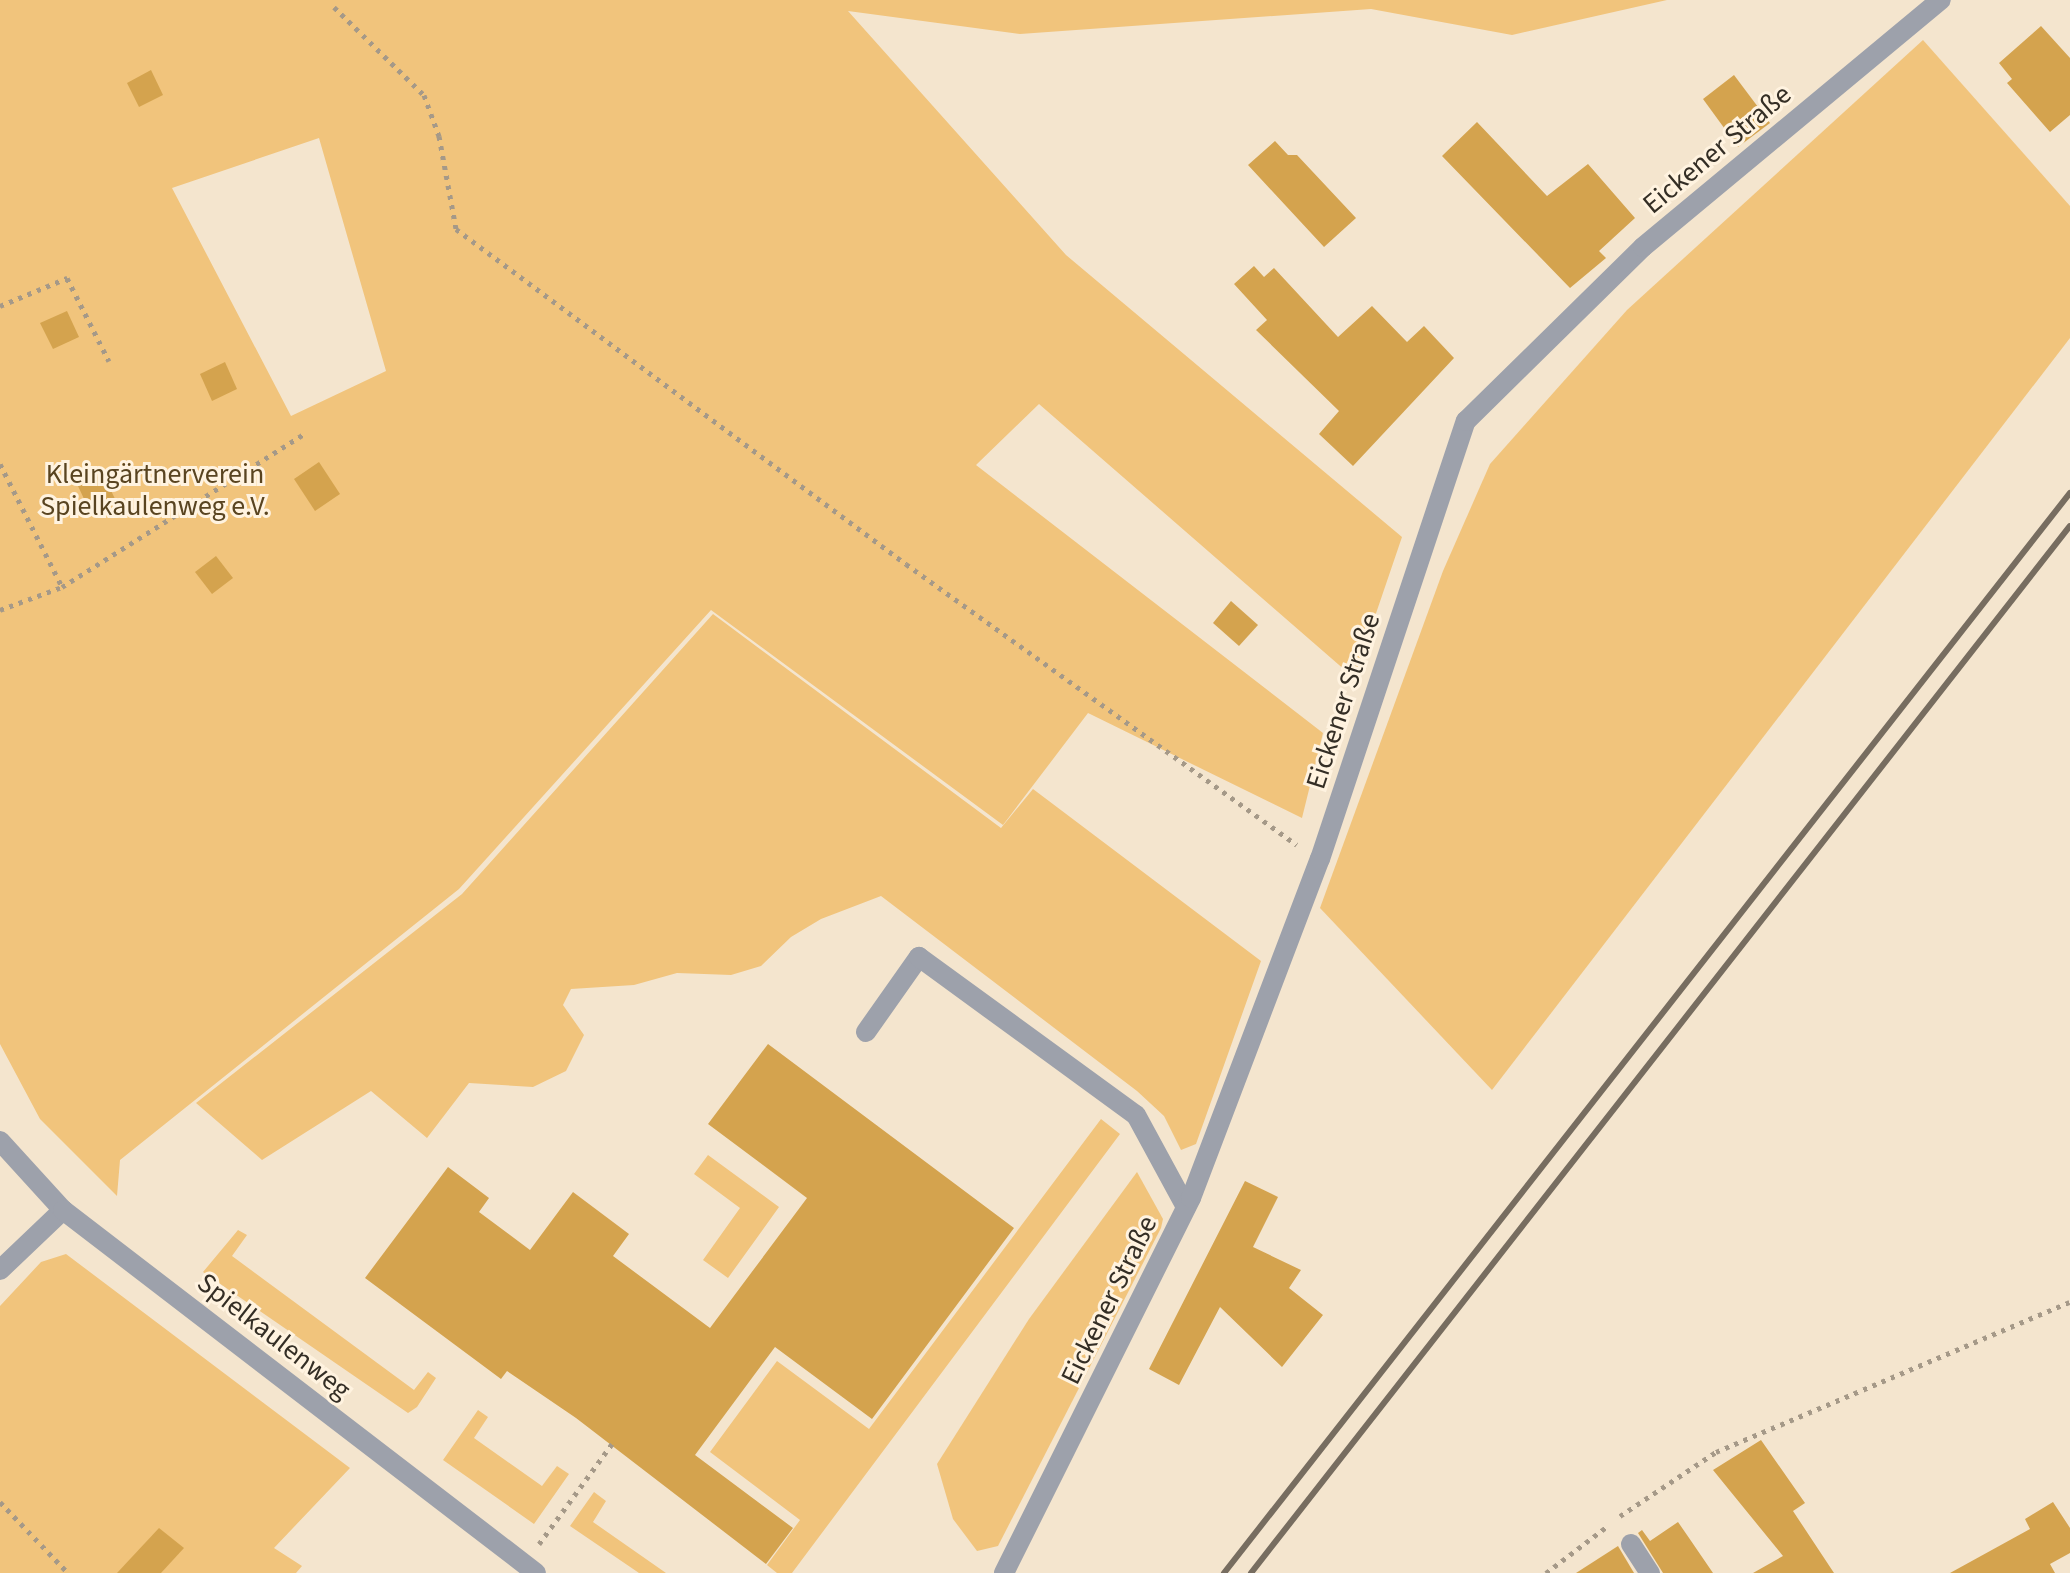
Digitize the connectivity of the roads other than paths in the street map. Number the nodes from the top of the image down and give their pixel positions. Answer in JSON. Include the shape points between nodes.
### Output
{"nodes":[{"id":1,"x":1941,"y":0,"type":"edge"},
{"id":2,"x":866,"y":1032,"type":"dead end"},
{"id":3,"x":0,"y":1141,"type":"edge"},
{"id":4,"x":1186,"y":1207,"type":"junction"},
{"id":5,"x":63,"y":1210,"type":"junction"},
{"id":6,"x":0,"y":1270,"type":"edge"},
{"id":7,"x":1631,"y":1544,"type":"dead end"},
{"id":8,"x":526,"y":1570,"type":"edge"},
{"id":9,"x":1004,"y":1573,"type":"edge"},
{"id":10,"x":1650,"y":1573,"type":"edge"}],
"edges":[{"from":1,"to":4,"type":"street","name":"Eickener Straße","via":[[1643,247],[1466,421],[1320,859]]},
{"from":2,"to":4,"type":"street","via":[[919,957],[1136,1115]]},
{"from":3,"to":5,"type":"street","name":"Spielkaulenweg"},
{"from":4,"to":9,"type":"street","name":"Eickener Straße"},
{"from":5,"to":6,"type":"street"},
{"from":5,"to":8,"type":"street","name":"Spielkaulenweg"},
{"from":7,"to":10,"type":"street"}]}
